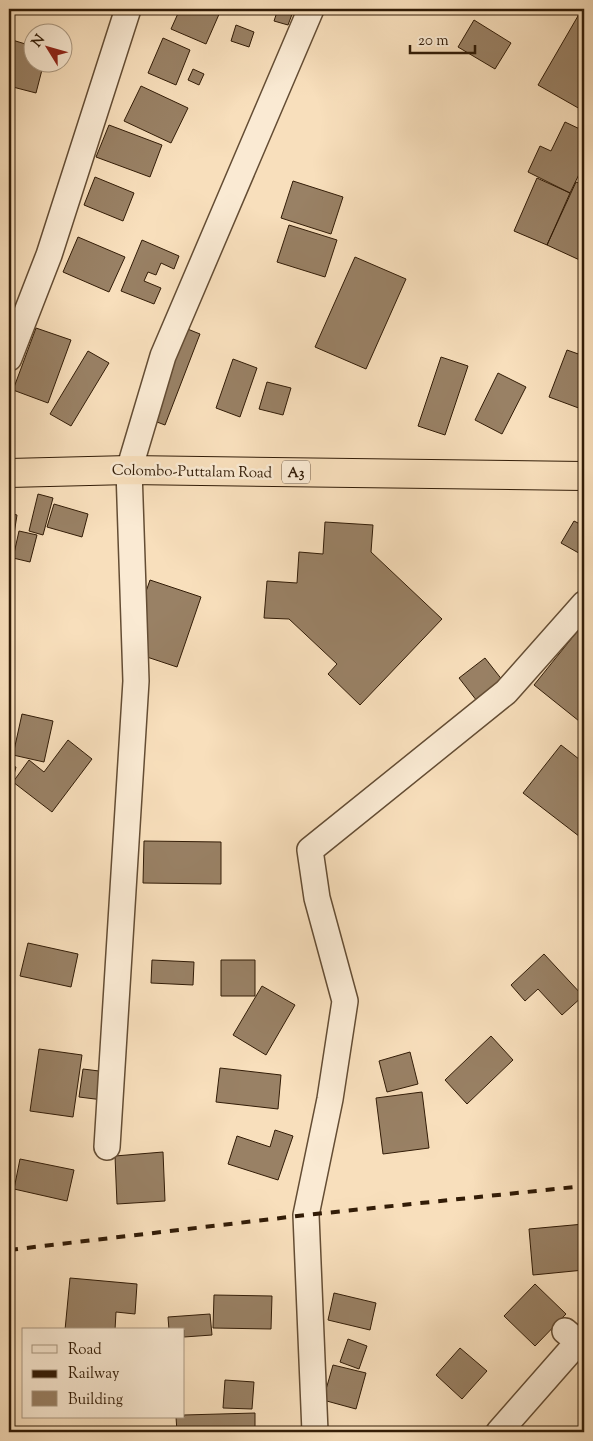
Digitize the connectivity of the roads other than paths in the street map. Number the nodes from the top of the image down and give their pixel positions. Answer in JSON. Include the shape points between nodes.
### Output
{"nodes":[{"id":1,"x":128,"y":9,"type":"edge"},
{"id":2,"x":311,"y":9,"type":"edge"},
{"id":3,"x":9,"y":358,"type":"edge"},
{"id":4,"x":129,"y":470,"type":"junction"},
{"id":5,"x":9,"y":472,"type":"edge"},
{"id":6,"x":584,"y":476,"type":"edge"},
{"id":7,"x":584,"y":604,"type":"edge"},
{"id":8,"x":106,"y":1147,"type":"dead end"},
{"id":9,"x":565,"y":1331,"type":"dead end"},
{"id":10,"x":315,"y":1432,"type":"edge"},
{"id":11,"x":498,"y":1432,"type":"edge"}],
"edges":[{"from":1,"to":3,"type":"street","via":[[50,256]]},
{"from":2,"to":4,"type":"street","via":[[163,356]]},
{"from":4,"to":5,"type":"highway","name":"Colombo-Puttalam Road","number":"A3"},
{"from":4,"to":6,"type":"highway","name":"Colombo-Puttalam Road","number":"A3"},
{"from":4,"to":8,"type":"street","via":[[136,681]]},
{"from":7,"to":10,"type":"street","via":[[506,692],[310,850],[317,898],[345,1001],[330,1099],[306,1214]]},
{"from":9,"to":11,"type":"street","via":[[578,1342]]}]}
